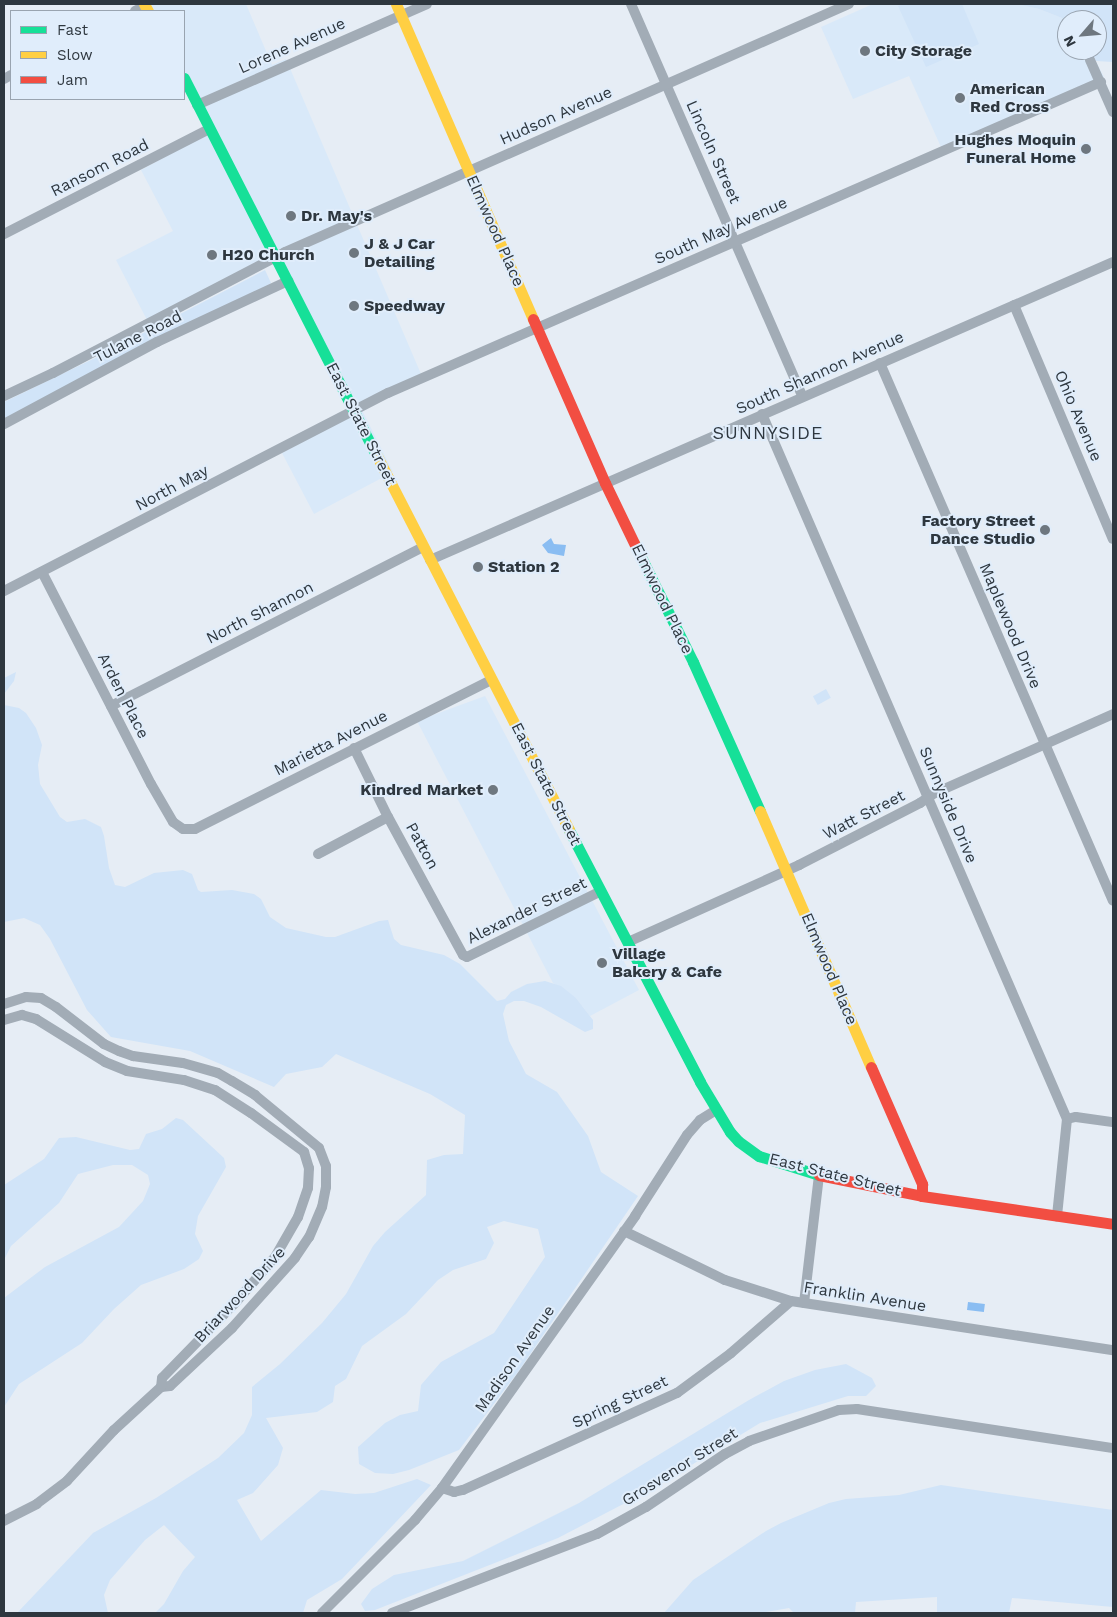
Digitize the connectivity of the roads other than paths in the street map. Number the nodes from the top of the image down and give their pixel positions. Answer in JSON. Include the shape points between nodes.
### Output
{"nodes":[{"id":1,"x":396,"y":4,"type":"edge"},
{"id":2,"x":427,"y":4,"type":"edge"},
{"id":3,"x":631,"y":4,"type":"edge"},
{"id":4,"x":849,"y":4,"type":"edge"},
{"id":5,"x":401,"y":15,"type":"junction"},
{"id":6,"x":1090,"y":60,"type":"dead end"},
{"id":7,"x":185,"y":80,"type":"edge"},
{"id":8,"x":1101,"y":82,"type":"junction"},
{"id":9,"x":667,"y":84,"type":"junction"},
{"id":10,"x":198,"y":105,"type":"junction"},
{"id":11,"x":1113,"y":112,"type":"edge"},
{"id":12,"x":209,"y":128,"type":"junction"},
{"id":13,"x":469,"y":171,"type":"junction"},
{"id":14,"x":4,"y":234,"type":"edge"},
{"id":15,"x":735,"y":241,"type":"junction"},
{"id":16,"x":276,"y":257,"type":"junction"},
{"id":17,"x":1113,"y":262,"type":"edge"},
{"id":18,"x":288,"y":281,"type":"junction"},
{"id":19,"x":1014,"y":305,"type":"junction"},
{"id":20,"x":537,"y":327,"type":"junction"},
{"id":21,"x":880,"y":363,"type":"junction"},
{"id":22,"x":4,"y":396,"type":"edge"},
{"id":23,"x":802,"y":396,"type":"junction"},
{"id":24,"x":354,"y":410,"type":"junction"},
{"id":25,"x":762,"y":414,"type":"junction"},
{"id":26,"x":4,"y":424,"type":"edge"},
{"id":27,"x":605,"y":483,"type":"junction"},
{"id":28,"x":1113,"y":539,"type":"edge"},
{"id":29,"x":423,"y":547,"type":"junction"},
{"id":30,"x":430,"y":560,"type":"junction"},
{"id":31,"x":42,"y":572,"type":"junction"},
{"id":32,"x":4,"y":591,"type":"edge"},
{"id":33,"x":491,"y":680,"type":"junction"},
{"id":34,"x":111,"y":706,"type":"junction"},
{"id":35,"x":1113,"y":714,"type":"edge"},
{"id":36,"x":1045,"y":744,"type":"junction"},
{"id":37,"x":354,"y":748,"type":"junction"},
{"id":38,"x":928,"y":797,"type":"junction"},
{"id":39,"x":388,"y":816,"type":"junction"},
{"id":40,"x":183,"y":829,"type":"joint"},
{"id":41,"x":318,"y":854,"type":"dead end"},
{"id":42,"x":786,"y":871,"type":"junction"},
{"id":43,"x":601,"y":891,"type":"junction"},
{"id":44,"x":1113,"y":902,"type":"edge"},
{"id":45,"x":628,"y":942,"type":"junction"},
{"id":46,"x":467,"y":957,"type":"joint"},
{"id":47,"x":4,"y":1004,"type":"edge"},
{"id":48,"x":4,"y":1020,"type":"edge"},
{"id":49,"x":716,"y":1110,"type":"junction"},
{"id":50,"x":1067,"y":1119,"type":"junction"},
{"id":51,"x":1113,"y":1122,"type":"edge"},
{"id":52,"x":819,"y":1175,"type":"junction"},
{"id":53,"x":922,"y":1196,"type":"junction"},
{"id":54,"x":1057,"y":1216,"type":"junction"},
{"id":55,"x":1113,"y":1224,"type":"edge"},
{"id":56,"x":624,"y":1231,"type":"junction"},
{"id":57,"x":792,"y":1301,"type":"junction"},
{"id":58,"x":804,"y":1303,"type":"junction"},
{"id":59,"x":1113,"y":1350,"type":"edge"},
{"id":60,"x":161,"y":1387,"type":"junction"},
{"id":61,"x":1113,"y":1448,"type":"edge"},
{"id":62,"x":442,"y":1488,"type":"junction"},
{"id":63,"x":4,"y":1521,"type":"edge"},
{"id":64,"x":322,"y":1613,"type":"edge"},
{"id":65,"x":392,"y":1613,"type":"edge"}],
"edges":[{"from":1,"to":5,"type":"main road","name":"Elmwood Place"},
{"from":2,"to":5,"type":"street","name":"Lorene Avenue"},
{"from":3,"to":9,"type":"street","name":"Lincoln Street"},
{"from":4,"to":9,"type":"street","name":"Hudson Avenue"},
{"from":5,"to":10,"type":"street","name":"Lorene Avenue"},
{"from":5,"to":13,"type":"main road","name":"Elmwood Place"},
{"from":6,"to":8,"type":"street"},
{"from":7,"to":10,"type":"main road","name":"East State Street"},
{"from":8,"to":11,"type":"street"},
{"from":8,"to":15,"type":"street","name":"South May Avenue"},
{"from":9,"to":13,"type":"street","name":"Hudson Avenue"},
{"from":9,"to":15,"type":"street","name":"Lincoln Street"},
{"from":10,"to":12,"type":"main road","name":"East State Street"},
{"from":12,"to":14,"type":"street","name":"Ransom Road"},
{"from":12,"to":16,"type":"main road","name":"East State Street"},
{"from":13,"to":16,"type":"street","name":"Hudson Avenue"},
{"from":13,"to":20,"type":"main road","name":"Elmwood Place"},
{"from":15,"to":20,"type":"street","name":"South May Avenue"},
{"from":15,"to":23,"type":"street","name":"Lincoln Street"},
{"from":16,"to":18,"type":"main road","name":"East State Street"},
{"from":16,"to":22,"type":"street","name":"Tulane Road"},
{"from":17,"to":19,"type":"street","name":"South Shannon Avenue"},
{"from":18,"to":24,"type":"main road","name":"East State Street"},
{"from":18,"to":26,"type":"street","name":"Tulane Road","via":[[157,342]]},
{"from":19,"to":21,"type":"street","name":"South Shannon Avenue"},
{"from":19,"to":28,"type":"street","name":"Ohio Avenue"},
{"from":20,"to":24,"type":"street","name":"South May Avenue"},
{"from":20,"to":27,"type":"main road","name":"Elmwood Place"},
{"from":21,"to":23,"type":"street","name":"South Shannon Avenue"},
{"from":21,"to":36,"type":"street","name":"Maplewood Drive"},
{"from":23,"to":25,"type":"street","name":"South Shannon Avenue"},
{"from":24,"to":29,"type":"main road","name":"East State Street"},
{"from":24,"to":31,"type":"street","name":"North May"},
{"from":25,"to":27,"type":"street","name":"South Shannon Avenue"},
{"from":25,"to":38,"type":"street","name":"Sunnyside Drive"},
{"from":27,"to":30,"type":"street","name":"South Shannon Avenue"},
{"from":27,"to":42,"type":"main road","name":"Elmwood Place","via":[[693,662]]},
{"from":29,"to":30,"type":"main road","name":"East State Street"},
{"from":29,"to":34,"type":"street","name":"North Shannon"},
{"from":30,"to":33,"type":"main road","name":"East State Street"},
{"from":31,"to":32,"type":"street","name":"North May"},
{"from":31,"to":34,"type":"street","name":"Arden Place"},
{"from":33,"to":37,"type":"street","name":"Marietta Avenue"},
{"from":33,"to":43,"type":"main road","name":"East State Street"},
{"from":34,"to":40,"type":"street","name":"Arden Place","via":[[173,822]]},
{"from":35,"to":36,"type":"street","name":"Watt Street"},
{"from":36,"to":38,"type":"street","name":"Watt Street"},
{"from":36,"to":44,"type":"street","name":"Maplewood Drive"},
{"from":37,"to":39,"type":"street","name":"Patton"},
{"from":37,"to":40,"type":"street","name":"Marietta Avenue","via":[[196,829]]},
{"from":38,"to":42,"type":"street","name":"Watt Street"},
{"from":38,"to":50,"type":"street","name":"Sunnyside Drive"},
{"from":39,"to":41,"type":"street"},
{"from":39,"to":46,"type":"street","name":"Patton","via":[[463,955]]},
{"from":42,"to":45,"type":"street","name":"Watt Street"},
{"from":42,"to":53,"type":"main road","name":"Elmwood Place","via":[[922,1184]]},
{"from":43,"to":45,"type":"main road","name":"East State Street"},
{"from":43,"to":46,"type":"street","name":"Alexander Street"},
{"from":45,"to":49,"type":"main road","name":"East State Street"},
{"from":47,"to":60,"type":"street","name":"Briarwood Drive","via":[[26,997],[41,998],[104,1044],[119,1051],[218,1073],[255,1095],[319,1148],[326,1166],[326,1187],[322,1207],[309,1237],[295,1258],[212,1348],[170,1386]]},
{"from":48,"to":60,"type":"street","name":"Briarwood Drive","via":[[22,1014],[36,1019],[105,1062],[127,1071],[184,1080],[215,1090],[304,1152],[309,1168],[308,1188],[298,1217],[275,1257],[162,1378]]},
{"from":49,"to":52,"type":"main road","name":"East State Street","via":[[736,1140],[752,1152]]},
{"from":49,"to":56,"type":"street","name":"Madison Avenue","via":[[691,1129]]},
{"from":50,"to":51,"type":"street","via":[[1076,1117]]},
{"from":50,"to":54,"type":"street","name":"Sunnyside Drive"},
{"from":52,"to":53,"type":"main road","name":"East State Street"},
{"from":52,"to":58,"type":"street"},
{"from":53,"to":54,"type":"main road","name":"East State Street"},
{"from":54,"to":55,"type":"main road","name":"East State Street"},
{"from":56,"to":57,"type":"street","name":"Franklin Avenue","via":[[725,1280]]},
{"from":56,"to":62,"type":"street","name":"Madison Avenue"},
{"from":57,"to":58,"type":"street","name":"Franklin Avenue"},
{"from":57,"to":62,"type":"street","name":"Spring Street","via":[[677,1393],[463,1490],[454,1492]]},
{"from":58,"to":59,"type":"street","name":"Franklin Avenue"},
{"from":60,"to":63,"type":"street","name":"Briarwood Drive","via":[[114,1430],[67,1481],[37,1504]]},
{"from":61,"to":65,"type":"street","name":"Grosvenor Street","via":[[857,1409],[840,1410],[749,1441],[596,1534]]},
{"from":62,"to":64,"type":"street","name":"Madison Avenue","via":[[416,1520]]}]}
